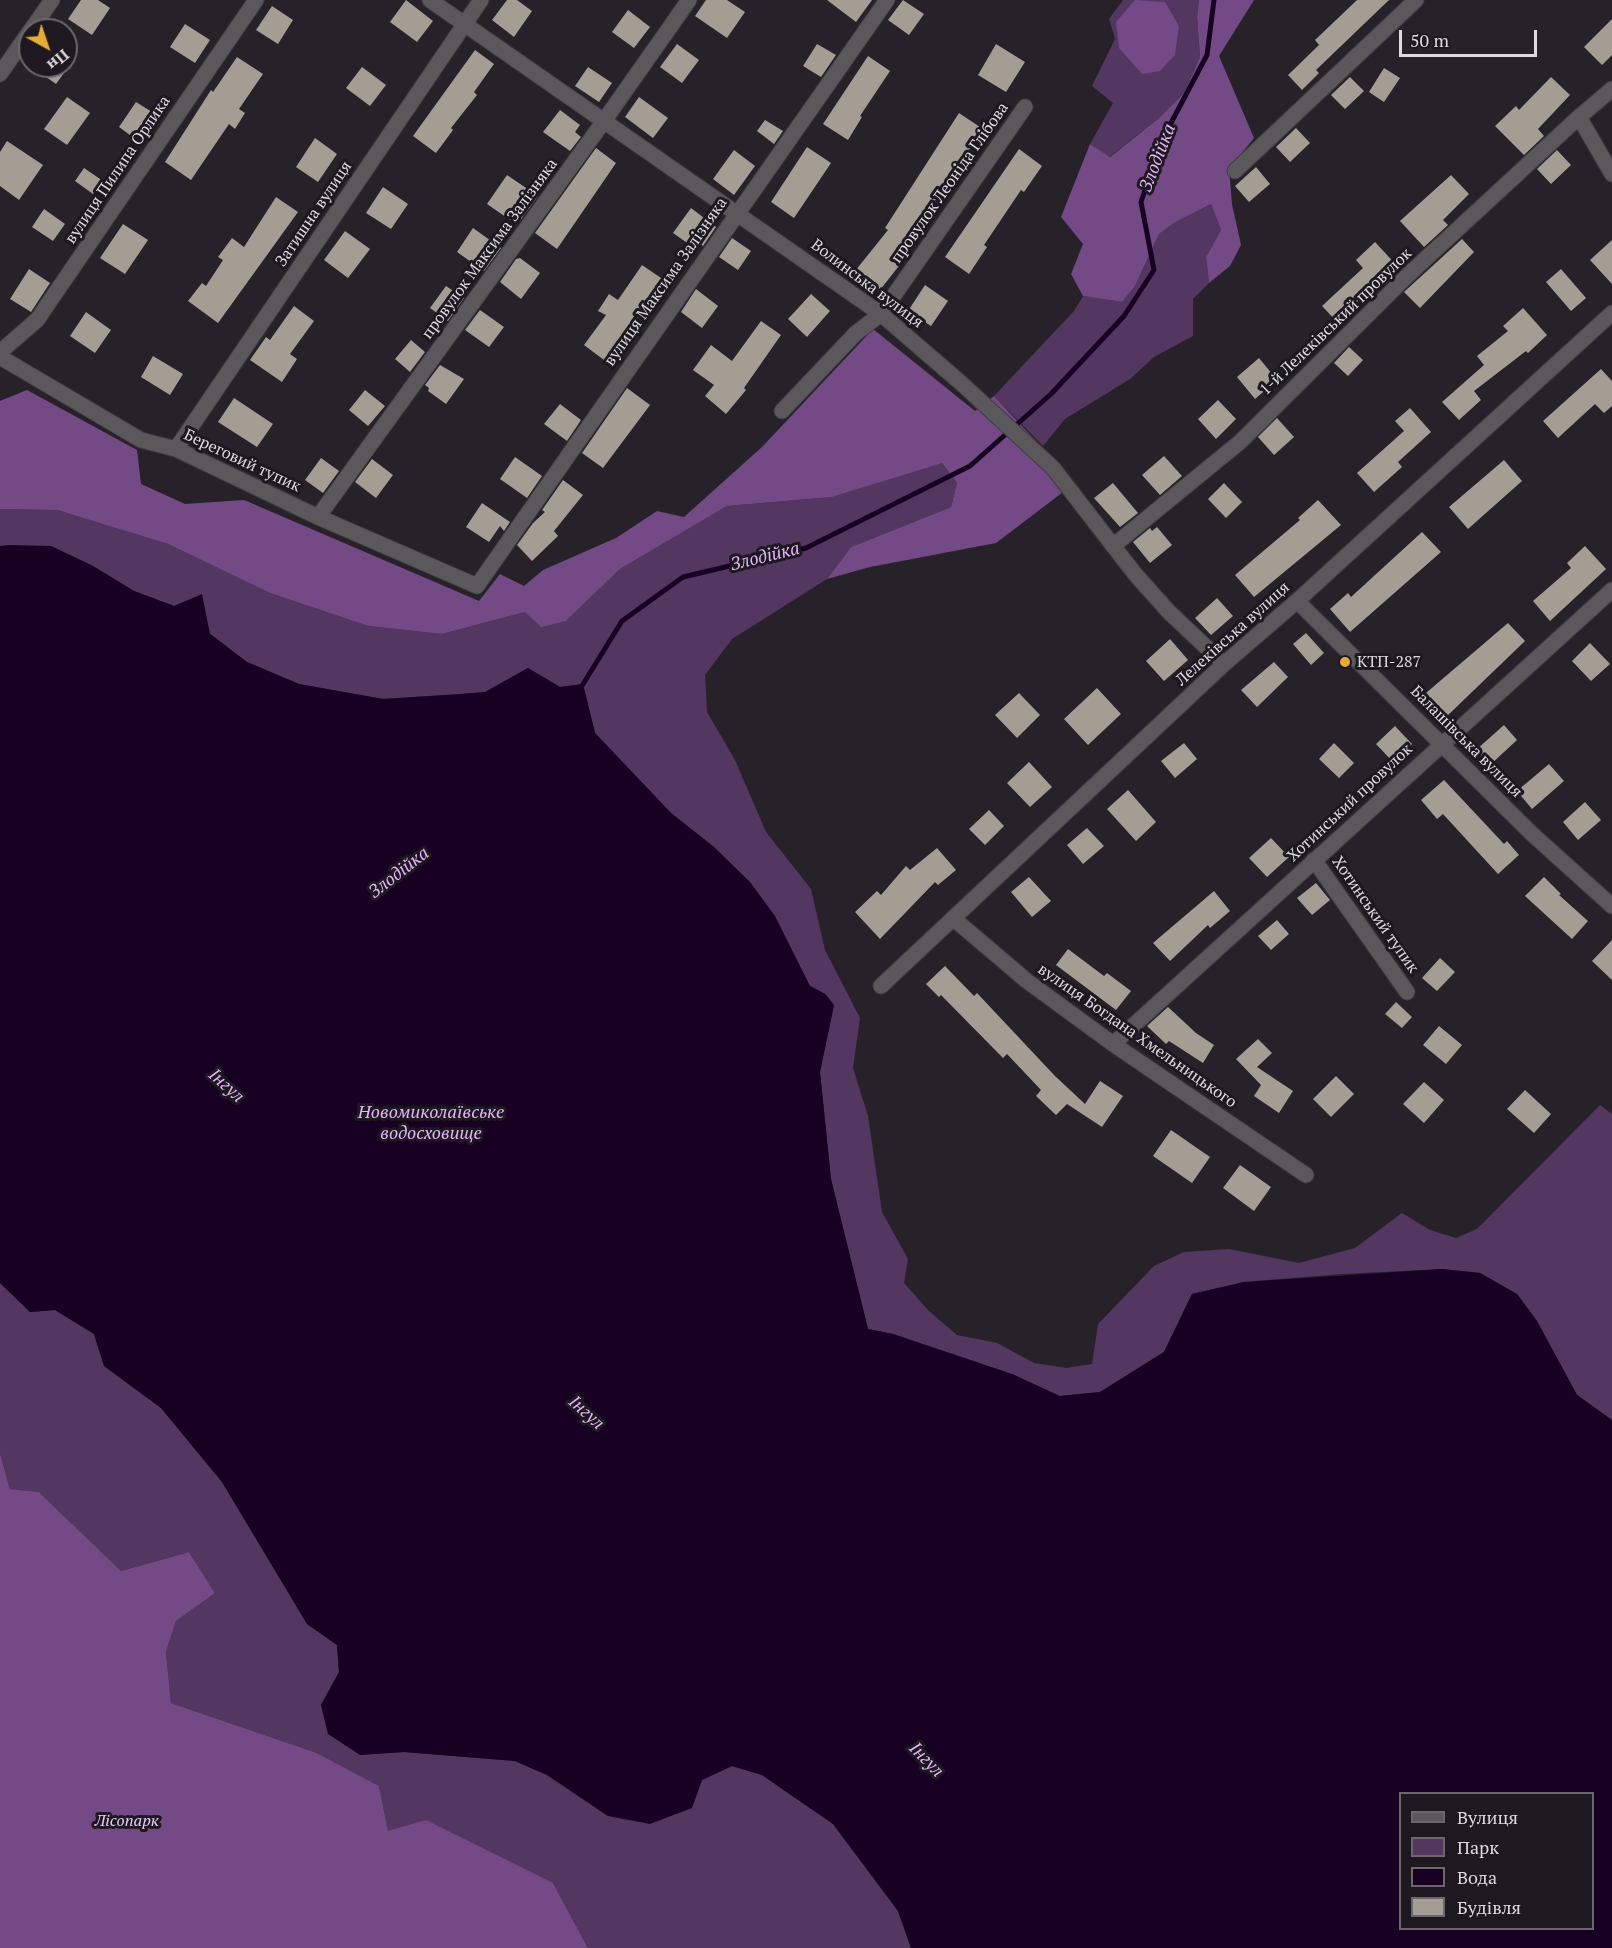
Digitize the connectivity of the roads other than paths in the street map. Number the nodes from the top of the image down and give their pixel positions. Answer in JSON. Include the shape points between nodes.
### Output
{"nodes":[{"id":1,"x":52,"y":0,"type":"edge"},
{"id":2,"x":256,"y":0,"type":"edge"},
{"id":3,"x":430,"y":0,"type":"edge"},
{"id":4,"x":481,"y":0,"type":"edge"},
{"id":5,"x":689,"y":0,"type":"edge"},
{"id":6,"x":886,"y":0,"type":"edge"},
{"id":7,"x":1416,"y":0,"type":"edge"},
{"id":8,"x":39,"y":18,"type":"edge"},
{"id":9,"x":465,"y":25,"type":"junction"},
{"id":10,"x":18,"y":48,"type":"edge"},
{"id":11,"x":0,"y":74,"type":"edge"},
{"id":12,"x":1612,"y":89,"type":"edge"},
{"id":13,"x":1025,"y":107,"type":"dead end"},
{"id":14,"x":1579,"y":117,"type":"junction"},
{"id":15,"x":604,"y":121,"type":"junction"},
{"id":16,"x":1235,"y":171,"type":"dead end"},
{"id":17,"x":1612,"y":174,"type":"edge"},
{"id":18,"x":737,"y":213,"type":"junction"},
{"id":19,"x":1612,"y":313,"type":"edge"},
{"id":20,"x":881,"y":314,"type":"junction"},
{"id":21,"x":0,"y":352,"type":"edge"},
{"id":22,"x":0,"y":357,"type":"edge"},
{"id":23,"x":782,"y":411,"type":"dead end"},
{"id":24,"x":176,"y":449,"type":"junction"},
{"id":25,"x":318,"y":517,"type":"junction"},
{"id":26,"x":1113,"y":546,"type":"junction"},
{"id":27,"x":477,"y":586,"type":"joint"},
{"id":28,"x":1612,"y":590,"type":"edge"},
{"id":29,"x":1298,"y":601,"type":"junction"},
{"id":30,"x":1224,"y":664,"type":"junction"},
{"id":31,"x":1443,"y":742,"type":"junction"},
{"id":32,"x":1314,"y":860,"type":"junction"},
{"id":33,"x":1612,"y":906,"type":"edge"},
{"id":34,"x":954,"y":919,"type":"junction"},
{"id":35,"x":881,"y":986,"type":"dead end"},
{"id":36,"x":1407,"y":992,"type":"dead end"},
{"id":37,"x":1113,"y":1044,"type":"junction"},
{"id":38,"x":1306,"y":1175,"type":"dead end"}],
"edges":[{"from":1,"to":8,"type":"street"},
{"from":2,"to":21,"type":"street","name":"вулиця Пилипа Орлика","via":[[37,320]]},
{"from":3,"to":9,"type":"street","name":"Волинська вулиця"},
{"from":4,"to":9,"type":"street","name":"Затишна вулиця"},
{"from":5,"to":15,"type":"street","name":"провулок Максима Залізняка"},
{"from":6,"to":18,"type":"street","name":"вулиця Максима Залізняка"},
{"from":7,"to":16,"type":"street"},
{"from":9,"to":15,"type":"street","name":"Волинська вулиця"},
{"from":9,"to":24,"type":"street","name":"Затишна вулиця"},
{"from":10,"to":11,"type":"street"},
{"from":12,"to":14,"type":"street"},
{"from":13,"to":20,"type":"street","name":"провулок Леоніда Глібова"},
{"from":14,"to":17,"type":"street"},
{"from":14,"to":26,"type":"street","name":"1-й Лелеківський провулок","via":[[1408,275],[1240,442]]},
{"from":15,"to":18,"type":"street","name":"Волинська вулиця"},
{"from":15,"to":25,"type":"street","name":"провулок Максима Залізняка"},
{"from":18,"to":20,"type":"street","name":"Волинська вулиця"},
{"from":18,"to":27,"type":"street","name":"вулиця Максима Залізняка"},
{"from":19,"to":29,"type":"street","name":"Лелеківська вулиця"},
{"from":20,"to":23,"type":"street","name":"провулок Леоніда Глібова","via":[[856,333]]},
{"from":20,"to":26,"type":"street","name":"Волинська вулиця","via":[[1053,468]]},
{"from":22,"to":24,"type":"street","name":"Береговий тупик","via":[[141,440]]},
{"from":24,"to":25,"type":"street","name":"Береговий тупик"},
{"from":25,"to":27,"type":"street","name":"Береговий тупик"},
{"from":26,"to":30,"type":"street","name":"Волинська вулиця","via":[[1168,612]]},
{"from":28,"to":31,"type":"street","name":"Хотинський провулок"},
{"from":29,"to":30,"type":"street","name":"Лелеківська вулиця"},
{"from":29,"to":31,"type":"street","name":"Балашівська вулиця"},
{"from":30,"to":34,"type":"street","name":"Лелеківська вулиця"},
{"from":31,"to":32,"type":"street","name":"Хотинський провулок"},
{"from":31,"to":33,"type":"street","name":"Балашівська вулиця","via":[[1531,833]]},
{"from":32,"to":36,"type":"street","name":"Хотинський тупик"},
{"from":32,"to":37,"type":"street","name":"Хотинський провулок"},
{"from":34,"to":35,"type":"street","name":"Лелеківська вулиця"},
{"from":34,"to":37,"type":"street","name":"вулиця Богдана Хмельницького","via":[[1027,981]]},
{"from":37,"to":38,"type":"street","name":"вулиця Богдана Хмельницького"}]}
